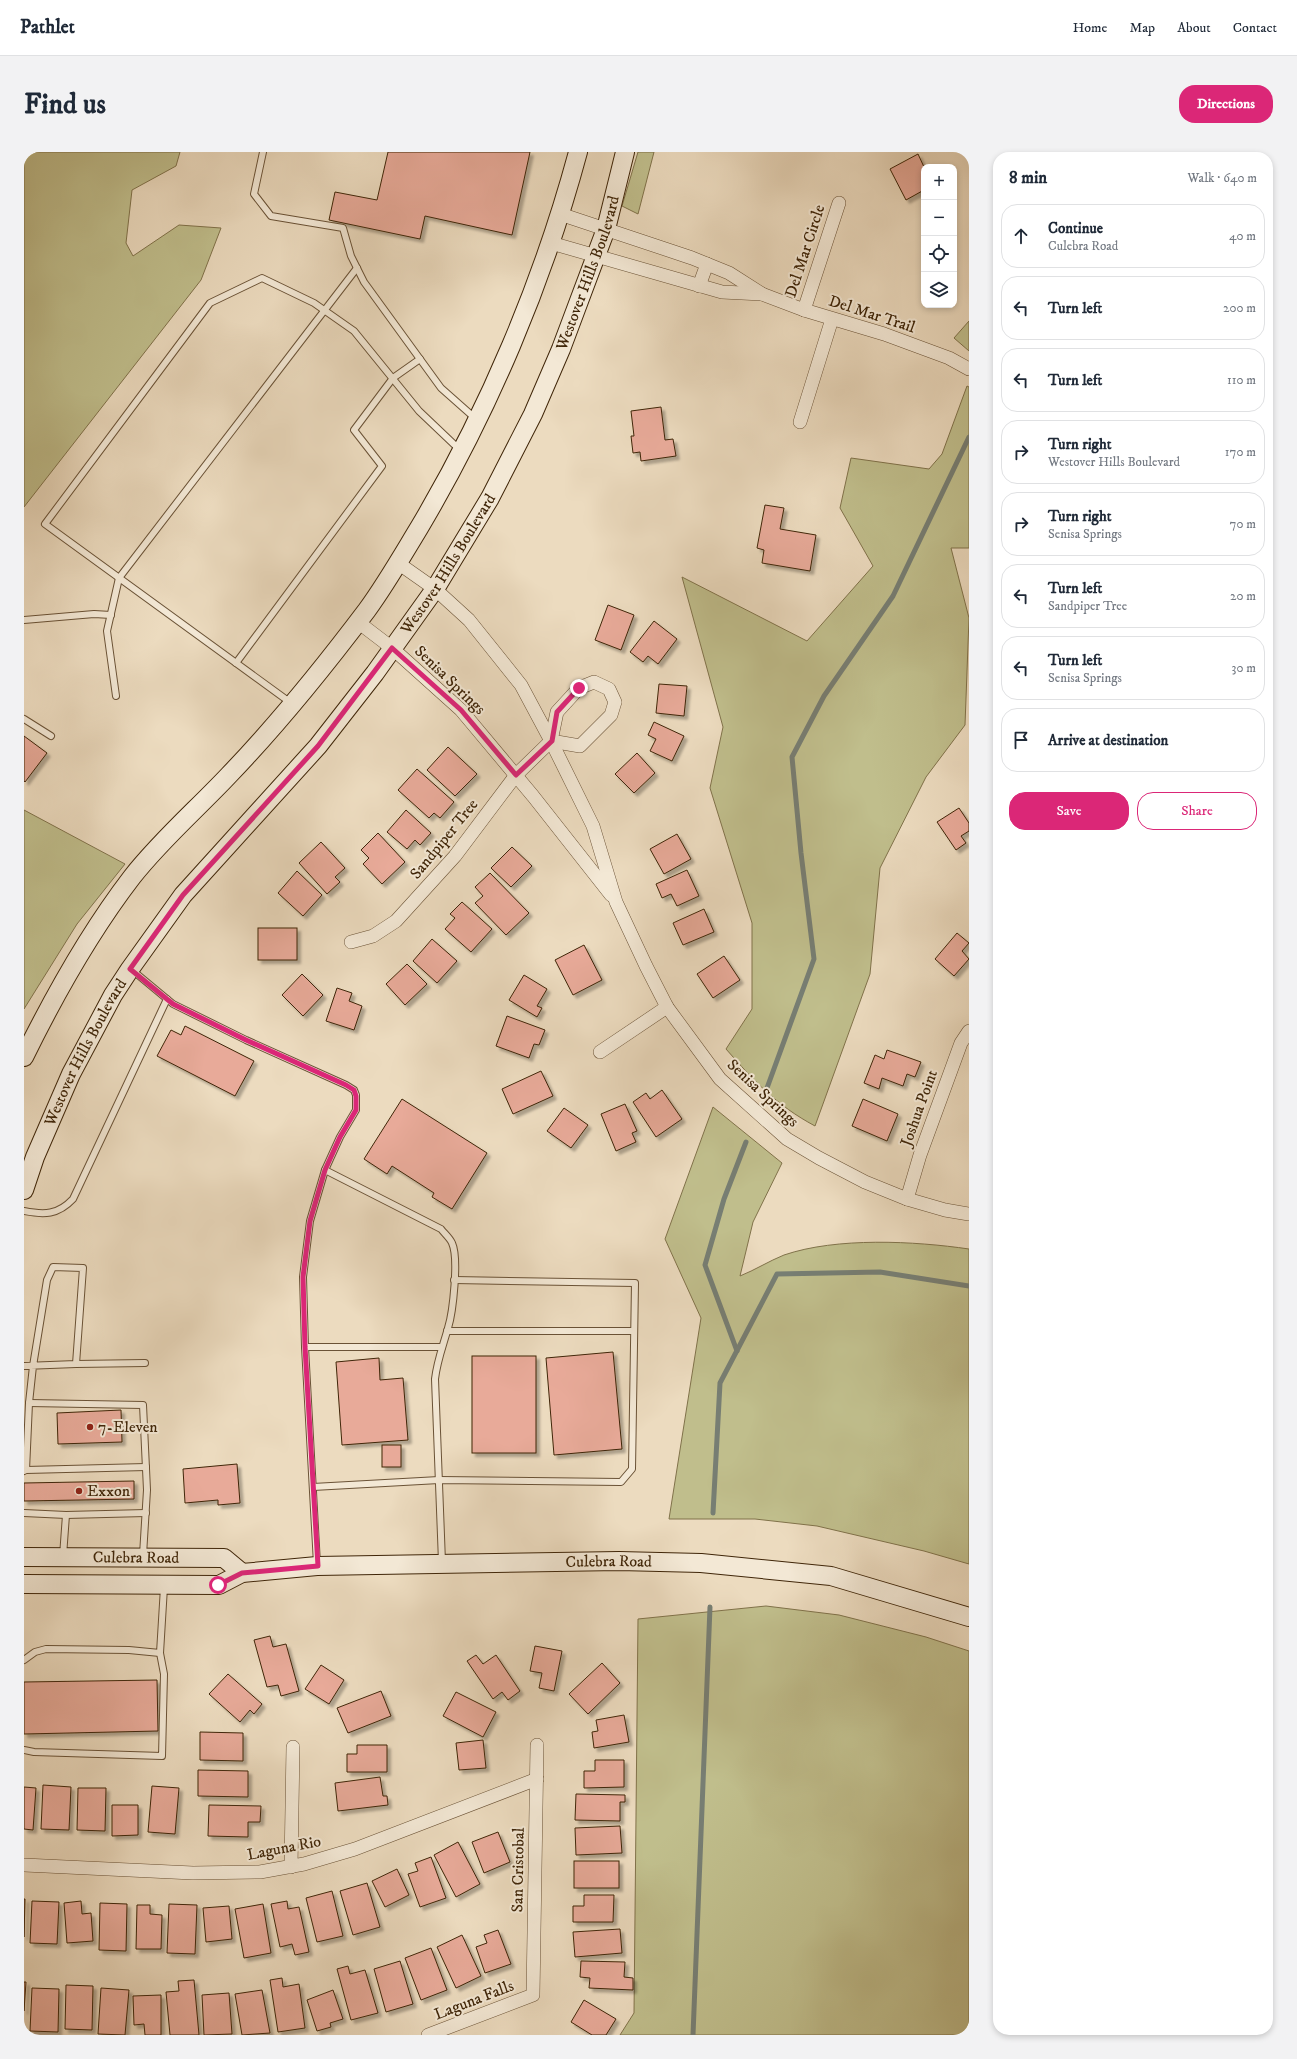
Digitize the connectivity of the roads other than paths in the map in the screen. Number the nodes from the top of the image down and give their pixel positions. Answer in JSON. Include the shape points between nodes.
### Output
{"nodes":[{"id":1,"x":263,"y":152,"type":"edge"},
{"id":2,"x":578,"y":152,"type":"edge"},
{"id":3,"x":625,"y":152,"type":"edge"},
{"id":4,"x":839,"y":203,"type":"dead end"},
{"id":5,"x":560,"y":214,"type":"junction"},
{"id":6,"x":606,"y":229,"type":"junction"},
{"id":7,"x":551,"y":243,"type":"junction"},
{"id":8,"x":596,"y":256,"type":"junction"},
{"id":9,"x":707,"y":264,"type":"junction"},
{"id":10,"x":357,"y":268,"type":"junction"},
{"id":11,"x":699,"y":286,"type":"junction"},
{"id":12,"x":762,"y":294,"type":"junction"},
{"id":13,"x":804,"y":310,"type":"junction"},
{"id":14,"x":325,"y":311,"type":"junction"},
{"id":15,"x":832,"y":318,"type":"junction"},
{"id":16,"x":420,"y":359,"type":"junction"},
{"id":17,"x":969,"y":369,"type":"edge"},
{"id":18,"x":393,"y":378,"type":"junction"},
{"id":19,"x":478,"y":420,"type":"junction"},
{"id":20,"x":800,"y":422,"type":"dead end"},
{"id":21,"x":462,"y":452,"type":"junction"},
{"id":22,"x":398,"y":563,"type":"junction"},
{"id":23,"x":119,"y":578,"type":"junction"},
{"id":24,"x":435,"y":590,"type":"junction"},
{"id":25,"x":111,"y":616,"type":"junction"},
{"id":26,"x":24,"y":620,"type":"edge"},
{"id":27,"x":358,"y":622,"type":"junction"},
{"id":28,"x":392,"y":648,"type":"junction"},
{"id":29,"x":236,"y":663,"type":"junction"},
{"id":30,"x":116,"y":696,"type":"dead end"},
{"id":31,"x":292,"y":704,"type":"junction"},
{"id":32,"x":24,"y":719,"type":"edge"},
{"id":33,"x":51,"y":736,"type":"dead end"},
{"id":34,"x":552,"y":741,"type":"junction"},
{"id":35,"x":516,"y":775,"type":"junction"},
{"id":36,"x":616,"y":902,"type":"junction"},
{"id":37,"x":352,"y":942,"type":"dead end"},
{"id":38,"x":130,"y":969,"type":"junction"},
{"id":39,"x":167,"y":999,"type":"junction"},
{"id":40,"x":667,"y":1007,"type":"junction"},
{"id":41,"x":969,"y":1031,"type":"edge"},
{"id":42,"x":600,"y":1052,"type":"dead end"},
{"id":43,"x":24,"y":1057,"type":"edge"},
{"id":44,"x":325,"y":1170,"type":"junction"},
{"id":45,"x":24,"y":1190,"type":"edge"},
{"id":46,"x":907,"y":1198,"type":"junction"},
{"id":47,"x":24,"y":1211,"type":"edge"},
{"id":48,"x":969,"y":1214,"type":"edge"},
{"id":49,"x":454,"y":1280,"type":"junction"},
{"id":50,"x":447,"y":1331,"type":"junction"},
{"id":51,"x":634,"y":1331,"type":"junction"},
{"id":52,"x":305,"y":1347,"type":"junction"},
{"id":53,"x":442,"y":1347,"type":"junction"},
{"id":54,"x":145,"y":1363,"type":"dead end"},
{"id":55,"x":76,"y":1364,"type":"junction"},
{"id":56,"x":24,"y":1366,"type":"edge"},
{"id":57,"x":33,"y":1366,"type":"junction"},
{"id":58,"x":29,"y":1403,"type":"junction"},
{"id":59,"x":146,"y":1467,"type":"junction"},
{"id":60,"x":25,"y":1470,"type":"edge"},
{"id":61,"x":439,"y":1480,"type":"junction"},
{"id":62,"x":313,"y":1487,"type":"junction"},
{"id":63,"x":24,"y":1513,"type":"edge"},
{"id":64,"x":146,"y":1514,"type":"junction"},
{"id":65,"x":66,"y":1515,"type":"junction"},
{"id":66,"x":24,"y":1557,"type":"edge"},
{"id":67,"x":142,"y":1557,"type":"junction"},
{"id":68,"x":63,"y":1558,"type":"junction"},
{"id":69,"x":442,"y":1563,"type":"junction"},
{"id":70,"x":318,"y":1566,"type":"junction"},
{"id":71,"x":242,"y":1573,"type":"junction"},
{"id":72,"x":24,"y":1584,"type":"edge"},
{"id":73,"x":165,"y":1584,"type":"junction"},
{"id":74,"x":969,"y":1617,"type":"edge"},
{"id":75,"x":160,"y":1653,"type":"junction"},
{"id":76,"x":24,"y":1660,"type":"edge"},
{"id":77,"x":537,"y":1745,"type":"dead end"},
{"id":78,"x":293,"y":1747,"type":"dead end"},
{"id":79,"x":24,"y":1750,"type":"edge"},
{"id":80,"x":536,"y":1779,"type":"junction"},
{"id":81,"x":24,"y":1865,"type":"edge"},
{"id":82,"x":291,"y":1867,"type":"junction"},
{"id":83,"x":533,"y":1995,"type":"joint"},
{"id":84,"x":428,"y":2035,"type":"edge"}],
"edges":[{"from":1,"to":10,"type":"lane","via":[[254,194],[271,216],[343,228]]},
{"from":2,"to":5,"type":"main road"},
{"from":3,"to":6,"type":"main road","name":"Westover Hills Boulevard"},
{"from":4,"to":13,"type":"street","name":"Del Mar Circle"},
{"from":5,"to":6,"type":"street","name":"Del Mar Trail"},
{"from":5,"to":7,"type":"main road"},
{"from":6,"to":8,"type":"main road","name":"Westover Hills Boulevard"},
{"from":6,"to":9,"type":"street","name":"Del Mar Trail"},
{"from":7,"to":8,"type":"street","name":"Del Mar Trail"},
{"from":7,"to":19,"type":"main road"},
{"from":8,"to":11,"type":"street","name":"Del Mar Trail"},
{"from":8,"to":24,"type":"main road","name":"Westover Hills Boulevard","via":[[533,414],[490,498]]},
{"from":9,"to":11,"type":"street"},
{"from":9,"to":12,"type":"street","name":"Del Mar Trail","via":[[729,273]]},
{"from":10,"to":14,"type":"lane"},
{"from":10,"to":16,"type":"lane","via":[[364,282]]},
{"from":11,"to":12,"type":"street","name":"Del Mar Trail","via":[[722,292]]},
{"from":12,"to":13,"type":"street","name":"Del Mar Trail"},
{"from":13,"to":15,"type":"street","name":"Del Mar Trail"},
{"from":14,"to":18,"type":"lane","via":[[354,331]]},
{"from":14,"to":23,"type":"lane"},
{"from":14,"to":23,"type":"lane","via":[[262,278],[210,304],[45,524]]},
{"from":15,"to":17,"type":"street","name":"Del Mar Trail","via":[[949,358]]},
{"from":15,"to":20,"type":"street"},
{"from":16,"to":18,"type":"lane"},
{"from":16,"to":19,"type":"lane","via":[[441,388]]},
{"from":18,"to":21,"type":"lane","via":[[419,410]]},
{"from":18,"to":29,"type":"lane","via":[[354,430],[382,466]]},
{"from":19,"to":21,"type":"main road"},
{"from":21,"to":22,"type":"main road"},
{"from":22,"to":24,"type":"street","name":"Senisa Springs"},
{"from":22,"to":27,"type":"main road"},
{"from":23,"to":25,"type":"lane"},
{"from":23,"to":29,"type":"lane"},
{"from":24,"to":28,"type":"main road","name":"Westover Hills Boulevard"},
{"from":24,"to":34,"type":"street","name":"Senisa Springs","via":[[469,620],[521,685]]},
{"from":25,"to":26,"type":"lane","via":[[94,614]]},
{"from":25,"to":30,"type":"lane","via":[[107,631]]},
{"from":27,"to":28,"type":"street","name":"Senisa Springs"},
{"from":27,"to":31,"type":"main road"},
{"from":28,"to":35,"type":"street","name":"Senisa Springs","via":[[461,710]]},
{"from":28,"to":38,"type":"main road","name":"Westover Hills Boulevard","via":[[318,746],[183,895]]},
{"from":29,"to":31,"type":"lane"},
{"from":31,"to":43,"type":"main road","via":[[229,776],[190,813],[133,876],[83,949],[50,1005]]},
{"from":32,"to":33,"type":"lane"},
{"from":34,"to":34,"type":"street","via":[[580,746],[611,715],[615,702],[609,689],[594,682],[579,688],[557,712]]},
{"from":34,"to":35,"type":"street","name":"Sandpiper Tree"},
{"from":34,"to":36,"type":"street","name":"Senisa Springs","via":[[593,826]]},
{"from":35,"to":36,"type":"street","name":"Senisa Springs"},
{"from":35,"to":37,"type":"street","name":"Sandpiper Tree","via":[[455,856],[396,921],[373,936]]},
{"from":36,"to":40,"type":"street","name":"Senisa Springs"},
{"from":38,"to":39,"type":"lane"},
{"from":38,"to":45,"type":"main road","name":"Westover Hills Boulevard","via":[[113,995],[71,1074],[35,1157]]},
{"from":39,"to":44,"type":"lane","via":[[246,1040],[354,1090],[356,1110]]},
{"from":39,"to":47,"type":"lane","via":[[73,1198],[69,1203],[51,1212],[42,1214]]},
{"from":40,"to":42,"type":"street"},
{"from":40,"to":46,"type":"street","name":"Senisa Springs","via":[[720,1079],[787,1139],[865,1182]]},
{"from":41,"to":46,"type":"street","name":"Joshua Point","via":[[961,1043]]},
{"from":44,"to":49,"type":"lane","via":[[441,1229],[453,1244]]},
{"from":44,"to":52,"type":"lane","via":[[310,1221],[303,1277]]},
{"from":46,"to":48,"type":"street","name":"Senisa Springs","via":[[945,1210]]},
{"from":49,"to":50,"type":"lane"},
{"from":49,"to":51,"type":"lane","via":[[635,1283]]},
{"from":50,"to":51,"type":"lane"},
{"from":50,"to":53,"type":"lane"},
{"from":51,"to":61,"type":"lane","via":[[632,1469],[621,1482]]},
{"from":52,"to":53,"type":"lane"},
{"from":52,"to":62,"type":"lane"},
{"from":53,"to":61,"type":"lane","via":[[435,1378]]},
{"from":54,"to":55,"type":"lane"},
{"from":55,"to":57,"type":"lane"},
{"from":55,"to":57,"type":"lane","via":[[83,1268],[53,1266],[47,1280]]},
{"from":56,"to":57,"type":"lane"},
{"from":57,"to":58,"type":"lane"},
{"from":58,"to":59,"type":"lane","via":[[143,1405]]},
{"from":58,"to":60,"type":"lane"},
{"from":59,"to":60,"type":"lane"},
{"from":59,"to":64,"type":"lane"},
{"from":61,"to":62,"type":"lane"},
{"from":61,"to":69,"type":"lane"},
{"from":62,"to":70,"type":"lane"},
{"from":63,"to":65,"type":"lane"},
{"from":64,"to":65,"type":"lane"},
{"from":64,"to":67,"type":"lane"},
{"from":65,"to":68,"type":"lane"},
{"from":66,"to":68,"type":"main road","name":"Culebra Road"},
{"from":67,"to":68,"type":"main road","name":"Culebra Road"},
{"from":67,"to":71,"type":"main road","name":"Culebra Road","via":[[224,1558]]},
{"from":69,"to":70,"type":"main road","name":"Culebra Road"},
{"from":69,"to":74,"type":"main road","name":"Culebra Road","via":[[619,1560],[761,1568],[831,1576]]},
{"from":70,"to":71,"type":"main road","name":"Culebra Road"},
{"from":71,"to":73,"type":"main road","name":"Culebra Road","via":[[218,1585]]},
{"from":72,"to":73,"type":"main road","name":"Culebra Road"},
{"from":73,"to":75,"type":"lane"},
{"from":75,"to":76,"type":"lane","via":[[46,1649],[35,1652]]},
{"from":75,"to":79,"type":"lane","via":[[164,1674],[162,1756]]},
{"from":77,"to":80,"type":"street","name":"San Cristobal"},
{"from":78,"to":82,"type":"street"},
{"from":80,"to":82,"type":"street","name":"Laguna Rio","via":[[383,1839]]},
{"from":80,"to":83,"type":"street","name":"San Cristobal"},
{"from":81,"to":82,"type":"street","name":"Laguna Rio","via":[[228,1874]]},
{"from":83,"to":84,"type":"street","name":"Laguna Falls"}]}
